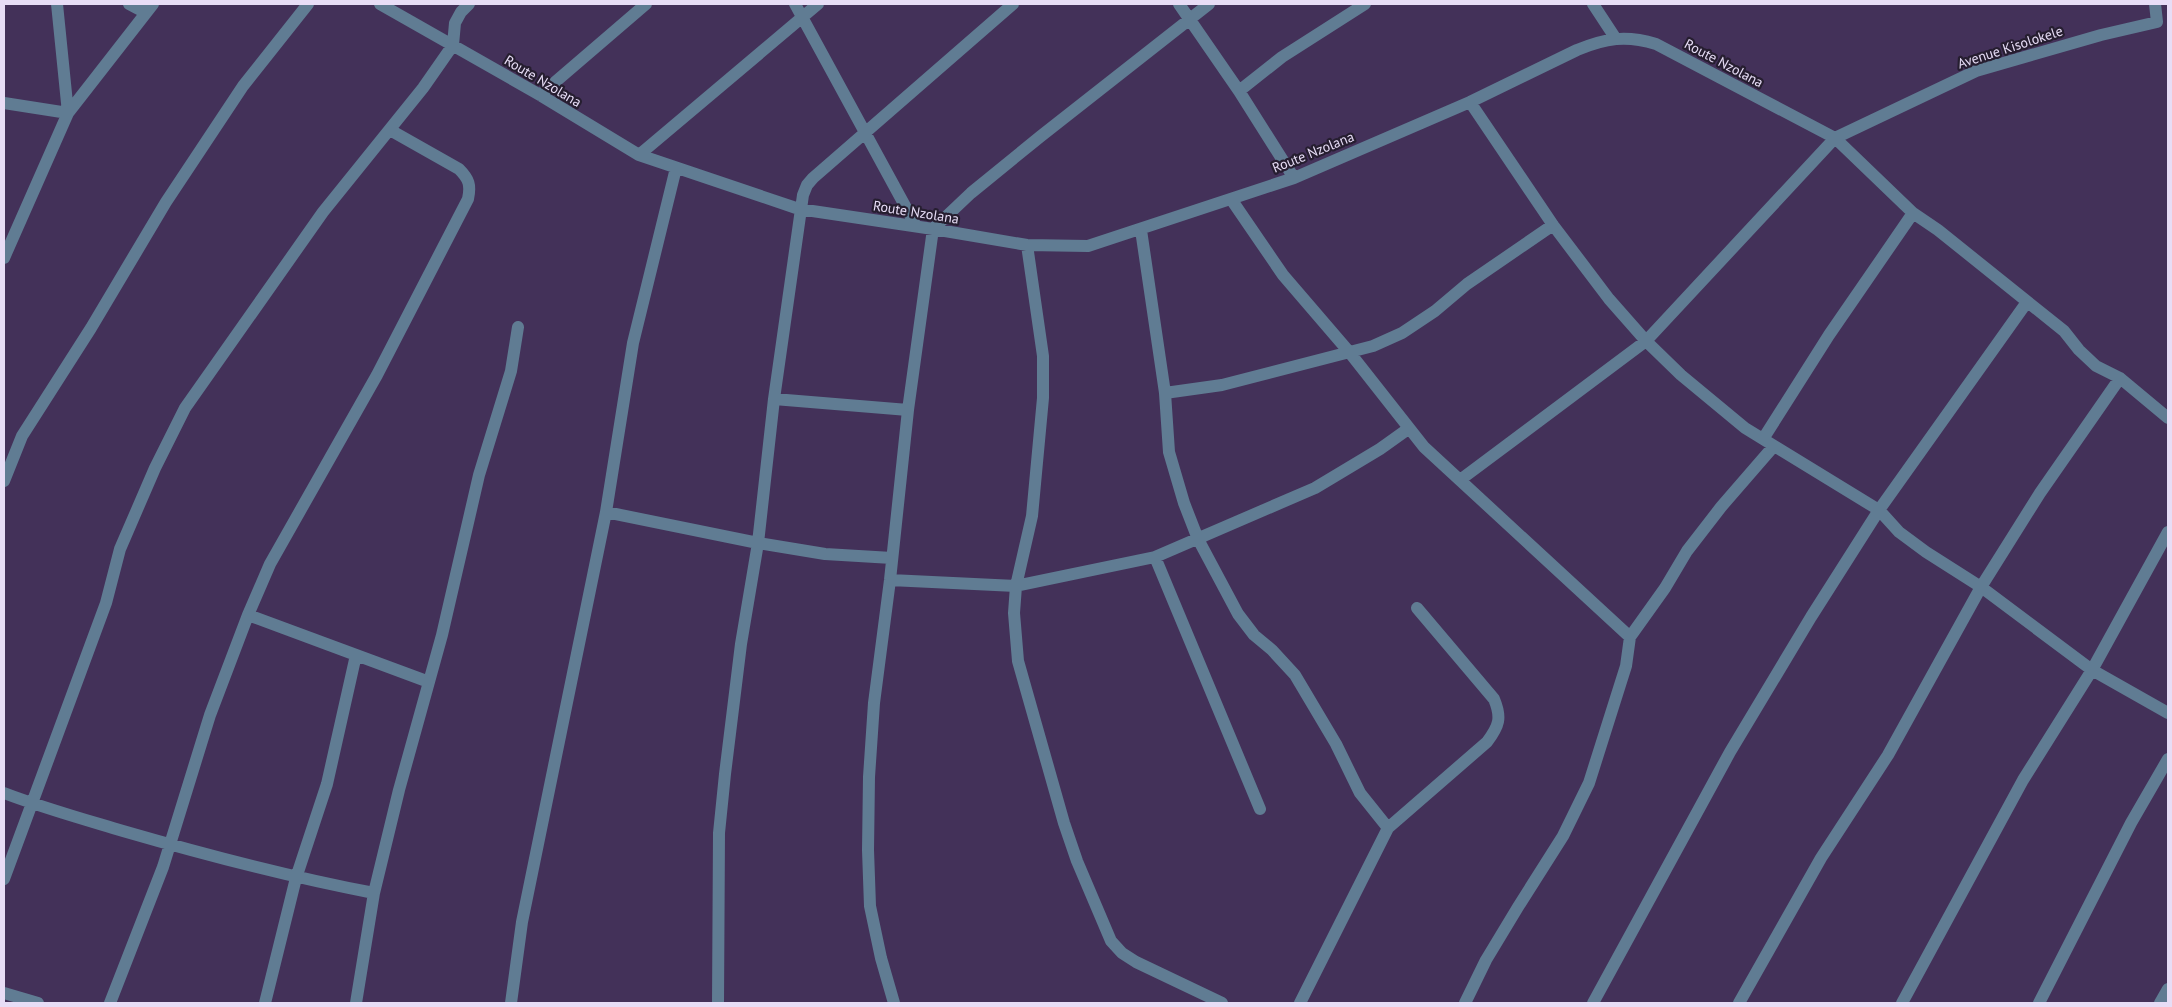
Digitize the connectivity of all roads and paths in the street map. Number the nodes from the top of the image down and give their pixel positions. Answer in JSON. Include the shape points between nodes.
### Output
{"nodes":[{"id":1,"x":57,"y":4,"type":"edge"},
{"id":2,"x":129,"y":4,"type":"edge"},
{"id":3,"x":308,"y":4,"type":"edge"},
{"id":4,"x":380,"y":4,"type":"edge"},
{"id":5,"x":469,"y":4,"type":"edge"},
{"id":6,"x":646,"y":4,"type":"edge"},
{"id":7,"x":795,"y":4,"type":"edge"},
{"id":8,"x":818,"y":4,"type":"edge"},
{"id":9,"x":1013,"y":4,"type":"edge"},
{"id":10,"x":1179,"y":4,"type":"edge"},
{"id":11,"x":1209,"y":4,"type":"edge"},
{"id":12,"x":1365,"y":4,"type":"edge"},
{"id":13,"x":1594,"y":4,"type":"edge"},
{"id":14,"x":2155,"y":4,"type":"edge"},
{"id":15,"x":150,"y":8,"type":"edge"},
{"id":16,"x":803,"y":16,"type":"junction"},
{"id":17,"x":1190,"y":19,"type":"junction"},
{"id":18,"x":2163,"y":22,"type":"edge"},
{"id":19,"x":1616,"y":39,"type":"junction"},
{"id":20,"x":453,"y":45,"type":"junction"},
{"id":21,"x":1239,"y":92,"type":"junction"},
{"id":22,"x":540,"y":95,"type":"junction"},
{"id":23,"x":1470,"y":102,"type":"junction"},
{"id":24,"x":4,"y":103,"type":"edge"},
{"id":25,"x":68,"y":113,"type":"junction"},
{"id":26,"x":390,"y":130,"type":"junction"},
{"id":27,"x":864,"y":132,"type":"junction"},
{"id":28,"x":1834,"y":138,"type":"junction"},
{"id":29,"x":639,"y":156,"type":"junction"},
{"id":30,"x":676,"y":168,"type":"junction"},
{"id":31,"x":1294,"y":178,"type":"junction"},
{"id":32,"x":1231,"y":199,"type":"junction"},
{"id":33,"x":799,"y":209,"type":"junction"},
{"id":34,"x":1913,"y":213,"type":"junction"},
{"id":35,"x":916,"y":226,"type":"junction"},
{"id":36,"x":1553,"y":226,"type":"junction"},
{"id":37,"x":932,"y":229,"type":"junction"},
{"id":38,"x":1141,"y":230,"type":"junction"},
{"id":39,"x":1027,"y":245,"type":"junction"},
{"id":40,"x":4,"y":258,"type":"edge"},
{"id":41,"x":2027,"y":302,"type":"junction"},
{"id":42,"x":518,"y":328,"type":"dead end"},
{"id":43,"x":1646,"y":340,"type":"junction"},
{"id":44,"x":1350,"y":353,"type":"junction"},
{"id":45,"x":2120,"y":378,"type":"junction"},
{"id":46,"x":1165,"y":393,"type":"junction"},
{"id":47,"x":774,"y":399,"type":"junction"},
{"id":48,"x":908,"y":410,"type":"junction"},
{"id":49,"x":2168,"y":418,"type":"edge"},
{"id":50,"x":1408,"y":428,"type":"junction"},
{"id":51,"x":1768,"y":443,"type":"junction"},
{"id":52,"x":1460,"y":480,"type":"junction"},
{"id":53,"x":4,"y":481,"type":"edge"},
{"id":54,"x":1879,"y":510,"type":"junction"},
{"id":55,"x":606,"y":512,"type":"junction"},
{"id":56,"x":2168,"y":532,"type":"edge"},
{"id":57,"x":1198,"y":539,"type":"junction"},
{"id":58,"x":758,"y":543,"type":"junction"},
{"id":59,"x":1155,"y":557,"type":"junction"},
{"id":60,"x":892,"y":558,"type":"junction"},
{"id":61,"x":890,"y":580,"type":"junction"},
{"id":62,"x":1016,"y":586,"type":"junction"},
{"id":63,"x":1982,"y":587,"type":"junction"},
{"id":64,"x":1417,"y":608,"type":"dead end"},
{"id":65,"x":248,"y":615,"type":"junction"},
{"id":66,"x":1630,"y":637,"type":"junction"},
{"id":67,"x":356,"y":655,"type":"junction"},
{"id":68,"x":2092,"y":670,"type":"junction"},
{"id":69,"x":429,"y":682,"type":"junction"},
{"id":70,"x":2168,"y":713,"type":"edge"},
{"id":71,"x":2168,"y":759,"type":"edge"},
{"id":72,"x":4,"y":792,"type":"edge"},
{"id":73,"x":32,"y":804,"type":"junction"},
{"id":74,"x":1260,"y":809,"type":"dead end"},
{"id":75,"x":1388,"y":828,"type":"junction"},
{"id":76,"x":169,"y":844,"type":"junction"},
{"id":77,"x":296,"y":878,"type":"junction"},
{"id":78,"x":4,"y":879,"type":"edge"},
{"id":79,"x":374,"y":893,"type":"junction"},
{"id":80,"x":2168,"y":989,"type":"edge"},
{"id":81,"x":4,"y":993,"type":"edge"},
{"id":82,"x":38,"y":1003,"type":"edge"},
{"id":83,"x":110,"y":1003,"type":"edge"},
{"id":84,"x":265,"y":1003,"type":"edge"},
{"id":85,"x":356,"y":1003,"type":"edge"},
{"id":86,"x":511,"y":1003,"type":"edge"},
{"id":87,"x":718,"y":1003,"type":"edge"},
{"id":88,"x":894,"y":1003,"type":"edge"},
{"id":89,"x":1222,"y":1003,"type":"edge"},
{"id":90,"x":1300,"y":1003,"type":"edge"},
{"id":91,"x":1465,"y":1003,"type":"edge"},
{"id":92,"x":1593,"y":1003,"type":"edge"},
{"id":93,"x":1739,"y":1003,"type":"edge"},
{"id":94,"x":1902,"y":1003,"type":"edge"},
{"id":95,"x":2039,"y":1003,"type":"edge"},
{"id":96,"x":2160,"y":1003,"type":"edge"}],
"edges":[{"from":1,"to":25,"type":"street"},
{"from":2,"to":15,"type":"street"},
{"from":3,"to":53,"type":"street","via":[[243,86],[166,202],[22,436]]},
{"from":4,"to":20,"type":"street","name":"Route Nzolana"},
{"from":5,"to":20,"type":"street","via":[[455,24]]},
{"from":6,"to":22,"type":"street"},
{"from":7,"to":16,"type":"street"},
{"from":8,"to":16,"type":"street"},
{"from":9,"to":27,"type":"street"},
{"from":10,"to":17,"type":"street"},
{"from":11,"to":17,"type":"street"},
{"from":12,"to":21,"type":"street","via":[[1282,57]]},
{"from":13,"to":19,"type":"street"},
{"from":14,"to":18,"type":"street","name":"Avenue Kisolokele"},
{"from":15,"to":25,"type":"street"},
{"from":16,"to":27,"type":"street"},
{"from":16,"to":29,"type":"street"},
{"from":17,"to":21,"type":"street"},
{"from":17,"to":37,"type":"street","via":[[1040,136]]},
{"from":18,"to":28,"type":"street","name":"Avenue Kisolokele","via":[[2101,35],[1976,71]]},
{"from":19,"to":23,"type":"street","name":"Route Nzolana","via":[[1595,42]]},
{"from":19,"to":28,"type":"street","name":"Route Nzolana","via":[[1636,38],[1656,44]]},
{"from":20,"to":22,"type":"street","name":"Route Nzolana"},
{"from":20,"to":26,"type":"street"},
{"from":21,"to":31,"type":"street"},
{"from":22,"to":29,"type":"street","name":"Route Nzolana"},
{"from":23,"to":31,"type":"street","name":"Route Nzolana"},
{"from":23,"to":36,"type":"street"},
{"from":24,"to":25,"type":"street"},
{"from":25,"to":40,"type":"street"},
{"from":26,"to":65,"type":"street","via":[[468,177],[468,199],[377,375],[270,564]]},
{"from":26,"to":73,"type":"street","via":[[323,212],[185,408],[120,550],[106,604]]},
{"from":27,"to":33,"type":"street","via":[[807,184]]},
{"from":27,"to":35,"type":"street"},
{"from":28,"to":34,"type":"street","name":"Route Nzolana"},
{"from":28,"to":43,"type":"street"},
{"from":29,"to":30,"type":"street","name":"Route Nzolana"},
{"from":30,"to":33,"type":"street","name":"Route Nzolana"},
{"from":30,"to":55,"type":"street","via":[[634,343]]},
{"from":31,"to":32,"type":"street","name":"Route Nzolana"},
{"from":32,"to":38,"type":"street","name":"Route Nzolana"},
{"from":32,"to":44,"type":"street","via":[[1283,275]]},
{"from":33,"to":35,"type":"street","name":"Route Nzolana"},
{"from":33,"to":47,"type":"street"},
{"from":34,"to":41,"type":"street","name":"Route Nzolana"},
{"from":34,"to":51,"type":"street","via":[[1829,335]]},
{"from":35,"to":37,"type":"street","name":"Route Nzolana"},
{"from":36,"to":43,"type":"street","via":[[1609,299]]},
{"from":36,"to":44,"type":"street","via":[[1402,333]]},
{"from":37,"to":39,"type":"street","name":"Route Nzolana"},
{"from":37,"to":48,"type":"street"},
{"from":38,"to":39,"type":"street","name":"Route Nzolana","via":[[1088,246]]},
{"from":38,"to":46,"type":"street"},
{"from":39,"to":62,"type":"street","via":[[1043,356],[1043,398],[1032,516]]},
{"from":41,"to":45,"type":"street","name":"Route Nzolana","via":[[2064,331],[2096,366]]},
{"from":41,"to":54,"type":"street"},
{"from":42,"to":69,"type":"street","via":[[511,371],[479,475]]},
{"from":43,"to":51,"type":"street","via":[[1711,401]]},
{"from":43,"to":52,"type":"street"},
{"from":44,"to":46,"type":"street","via":[[1222,385]]},
{"from":44,"to":50,"type":"street"},
{"from":45,"to":49,"type":"street","name":"Route Nzolana"},
{"from":45,"to":63,"type":"street","via":[[2040,493]]},
{"from":46,"to":57,"type":"street","via":[[1169,452]]},
{"from":47,"to":48,"type":"street"},
{"from":47,"to":58,"type":"street"},
{"from":48,"to":60,"type":"street"},
{"from":50,"to":52,"type":"street"},
{"from":50,"to":57,"type":"street","via":[[1315,488]]},
{"from":51,"to":54,"type":"street"},
{"from":51,"to":66,"type":"street","via":[[1687,552]]},
{"from":52,"to":66,"type":"street"},
{"from":54,"to":63,"type":"street","via":[[1899,532],[1919,547]]},
{"from":54,"to":92,"type":"street","via":[[1730,752]]},
{"from":55,"to":58,"type":"street"},
{"from":55,"to":86,"type":"street","via":[[522,922]]},
{"from":56,"to":68,"type":"street"},
{"from":57,"to":59,"type":"street"},
{"from":57,"to":75,"type":"street","via":[[1238,614],[1254,635],[1295,675],[1336,744],[1360,793]]},
{"from":58,"to":60,"type":"street","via":[[825,554]]},
{"from":58,"to":87,"type":"street","via":[[740,644],[719,833]]},
{"from":59,"to":62,"type":"street"},
{"from":59,"to":74,"type":"street"},
{"from":60,"to":61,"type":"street"},
{"from":61,"to":62,"type":"street"},
{"from":61,"to":88,"type":"street","via":[[874,703],[868,850],[870,906]]},
{"from":62,"to":89,"type":"street","via":[[1014,613],[1018,661],[1064,823],[1111,941],[1136,962]]},
{"from":63,"to":68,"type":"street"},
{"from":63,"to":93,"type":"street","via":[[1888,755],[1821,858]]},
{"from":64,"to":75,"type":"street","via":[[1494,699],[1500,713],[1496,729],[1487,742]]},
{"from":65,"to":67,"type":"street"},
{"from":65,"to":76,"type":"street","via":[[210,715]]},
{"from":66,"to":91,"type":"street","via":[[1626,666],[1589,783],[1563,836],[1491,952]]},
{"from":67,"to":69,"type":"street"},
{"from":67,"to":77,"type":"street","via":[[327,784]]},
{"from":68,"to":70,"type":"street"},
{"from":68,"to":94,"type":"street","via":[[2022,780]]},
{"from":69,"to":79,"type":"street"},
{"from":71,"to":95,"type":"street","via":[[2131,823]]},
{"from":72,"to":73,"type":"street"},
{"from":73,"to":76,"type":"street"},
{"from":73,"to":78,"type":"street"},
{"from":75,"to":90,"type":"street"},
{"from":76,"to":77,"type":"street"},
{"from":76,"to":83,"type":"street"},
{"from":77,"to":79,"type":"street"},
{"from":77,"to":84,"type":"street"},
{"from":79,"to":85,"type":"street"},
{"from":80,"to":96,"type":"street"},
{"from":81,"to":82,"type":"street"}]}
